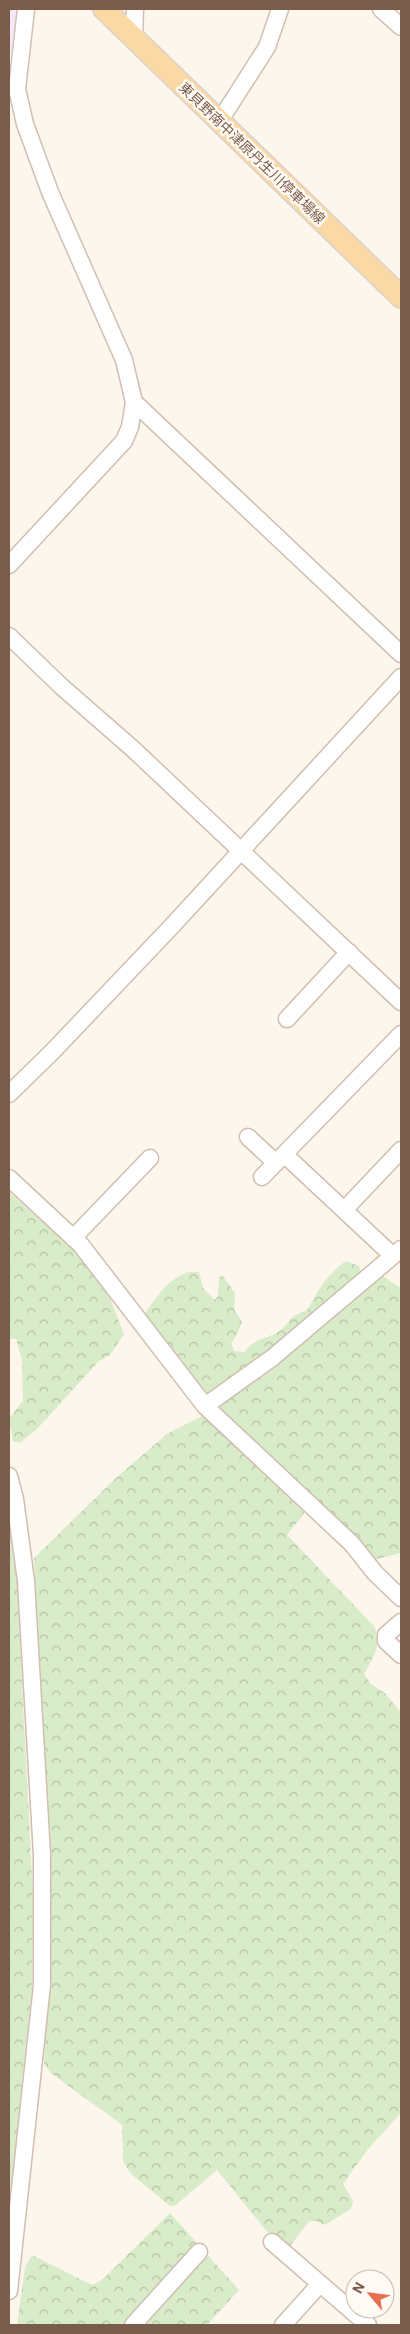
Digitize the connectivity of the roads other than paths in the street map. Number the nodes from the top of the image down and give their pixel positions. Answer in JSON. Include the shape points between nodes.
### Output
{"nodes":[{"id":1,"x":26,"y":9,"type":"edge"},
{"id":2,"x":104,"y":9,"type":"edge"},
{"id":3,"x":135,"y":9,"type":"edge"},
{"id":4,"x":280,"y":9,"type":"edge"},
{"id":5,"x":381,"y":9,"type":"edge"},
{"id":6,"x":401,"y":27,"type":"edge"},
{"id":7,"x":134,"y":37,"type":"junction"},
{"id":8,"x":219,"y":122,"type":"junction"},
{"id":9,"x":401,"y":297,"type":"edge"},
{"id":10,"x":134,"y":402,"type":"junction"},
{"id":11,"x":9,"y":565,"type":"edge"},
{"id":12,"x":9,"y":636,"type":"edge"},
{"id":13,"x":401,"y":654,"type":"edge"},
{"id":14,"x":401,"y":677,"type":"edge"},
{"id":15,"x":241,"y":850,"type":"junction"},
{"id":16,"x":348,"y":952,"type":"junction"},
{"id":17,"x":401,"y":1002,"type":"edge"},
{"id":18,"x":287,"y":1018,"type":"dead end"},
{"id":19,"x":401,"y":1034,"type":"edge"},
{"id":20,"x":9,"y":1094,"type":"edge"},
{"id":21,"x":248,"y":1137,"type":"dead end"},
{"id":22,"x":401,"y":1150,"type":"edge"},
{"id":23,"x":150,"y":1158,"type":"dead end"},
{"id":24,"x":280,"y":1159,"type":"junction"},
{"id":25,"x":262,"y":1177,"type":"dead end"},
{"id":26,"x":9,"y":1178,"type":"edge"},
{"id":27,"x":345,"y":1209,"type":"junction"},
{"id":28,"x":73,"y":1238,"type":"junction"},
{"id":29,"x":397,"y":1252,"type":"edge"},
{"id":30,"x":206,"y":1406,"type":"junction"},
{"id":31,"x":9,"y":1476,"type":"edge"},
{"id":32,"x":401,"y":1598,"type":"edge"},
{"id":33,"x":401,"y":1622,"type":"edge"},
{"id":34,"x":401,"y":1656,"type":"edge"},
{"id":35,"x":272,"y":2242,"type":"dead end"},
{"id":36,"x":199,"y":2252,"type":"dead end"},
{"id":37,"x":320,"y":2284,"type":"junction"},
{"id":38,"x":9,"y":2291,"type":"edge"},
{"id":39,"x":133,"y":2325,"type":"edge"},
{"id":40,"x":283,"y":2325,"type":"edge"},
{"id":41,"x":368,"y":2325,"type":"edge"}],
"edges":[{"from":1,"to":10,"type":"street","via":[[17,89],[25,124],[50,192],[124,360]]},
{"from":2,"to":7,"type":"main road","name":"東貝野南中津原丹生川停車場線"},
{"from":3,"to":7,"type":"street"},
{"from":4,"to":8,"type":"street","via":[[267,48]]},
{"from":5,"to":6,"type":"street"},
{"from":7,"to":8,"type":"main road","name":"東貝野南中津原丹生川停車場線"},
{"from":8,"to":9,"type":"main road","name":"東貝野南中津原丹生川停車場線"},
{"from":10,"to":11,"type":"street","via":[[124,441]]},
{"from":10,"to":13,"type":"street"},
{"from":12,"to":15,"type":"street"},
{"from":14,"to":15,"type":"street"},
{"from":15,"to":16,"type":"street"},
{"from":15,"to":20,"type":"street"},
{"from":16,"to":17,"type":"street"},
{"from":16,"to":18,"type":"street"},
{"from":19,"to":24,"type":"street"},
{"from":21,"to":24,"type":"street"},
{"from":22,"to":27,"type":"street"},
{"from":23,"to":28,"type":"street"},
{"from":24,"to":25,"type":"street"},
{"from":24,"to":27,"type":"street"},
{"from":26,"to":28,"type":"street"},
{"from":27,"to":29,"type":"street"},
{"from":28,"to":30,"type":"street"},
{"from":29,"to":30,"type":"street","via":[[272,1358]]},
{"from":30,"to":32,"type":"street","via":[[352,1544]]},
{"from":31,"to":38,"type":"street","via":[[26,1581],[42,1873],[42,1985]]},
{"from":33,"to":34,"type":"street","via":[[386,1635],[386,1641]]},
{"from":35,"to":37,"type":"street"},
{"from":36,"to":39,"type":"street"},
{"from":37,"to":40,"type":"street"},
{"from":37,"to":41,"type":"street"}]}
